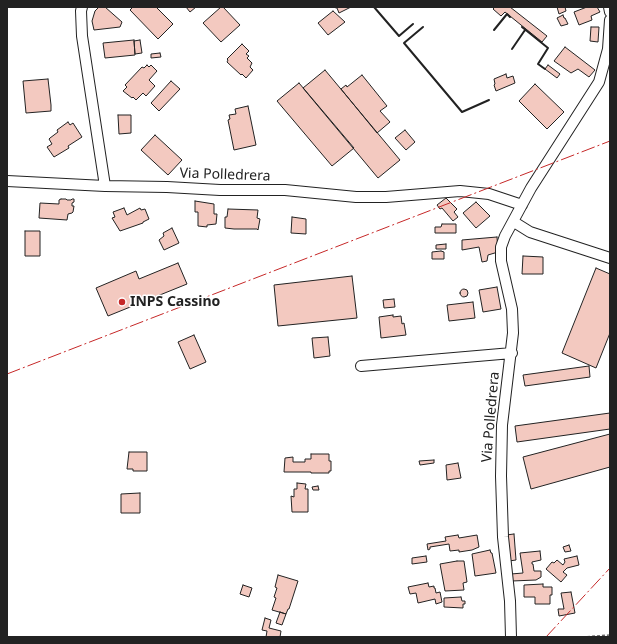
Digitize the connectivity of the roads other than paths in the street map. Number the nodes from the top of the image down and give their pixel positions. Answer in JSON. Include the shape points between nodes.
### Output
{"nodes":[{"id":1,"x":82,"y":7,"type":"edge"},
{"id":2,"x":609,"y":7,"type":"edge"},
{"id":3,"x":610,"y":12,"type":"edge"},
{"id":4,"x":610,"y":20,"type":"edge"},
{"id":5,"x":7,"y":182,"type":"edge"},
{"id":6,"x":105,"y":186,"type":"junction"},
{"id":7,"x":522,"y":206,"type":"junction"},
{"id":8,"x":514,"y":222,"type":"junction"},
{"id":9,"x":610,"y":258,"type":"edge"},
{"id":10,"x":512,"y":353,"type":"junction"},
{"id":11,"x":361,"y":366,"type":"dead end"},
{"id":12,"x":511,"y":637,"type":"edge"}],
"edges":[{"from":1,"to":6,"type":"street","via":[[82,36]]},
{"from":2,"to":3,"type":"street"},
{"from":4,"to":7,"type":"street","name":"Via Polledrera","via":[[608,50],[599,82]]},
{"from":5,"to":6,"type":"street","name":"Via Polledrera"},
{"from":6,"to":7,"type":"street","name":"Via Polledrera","via":[[285,190],[356,197],[460,191],[489,194]]},
{"from":7,"to":8,"type":"street","name":"Via Polledrera"},
{"from":8,"to":9,"type":"street","via":[[530,232]]},
{"from":8,"to":10,"type":"street","name":"Via Polledrera","via":[[501,247],[501,261],[513,322]]},
{"from":10,"to":11,"type":"street"},
{"from":10,"to":12,"type":"street","name":"Via Polledrera","via":[[502,425],[501,476],[502,537],[510,601]]}]}
